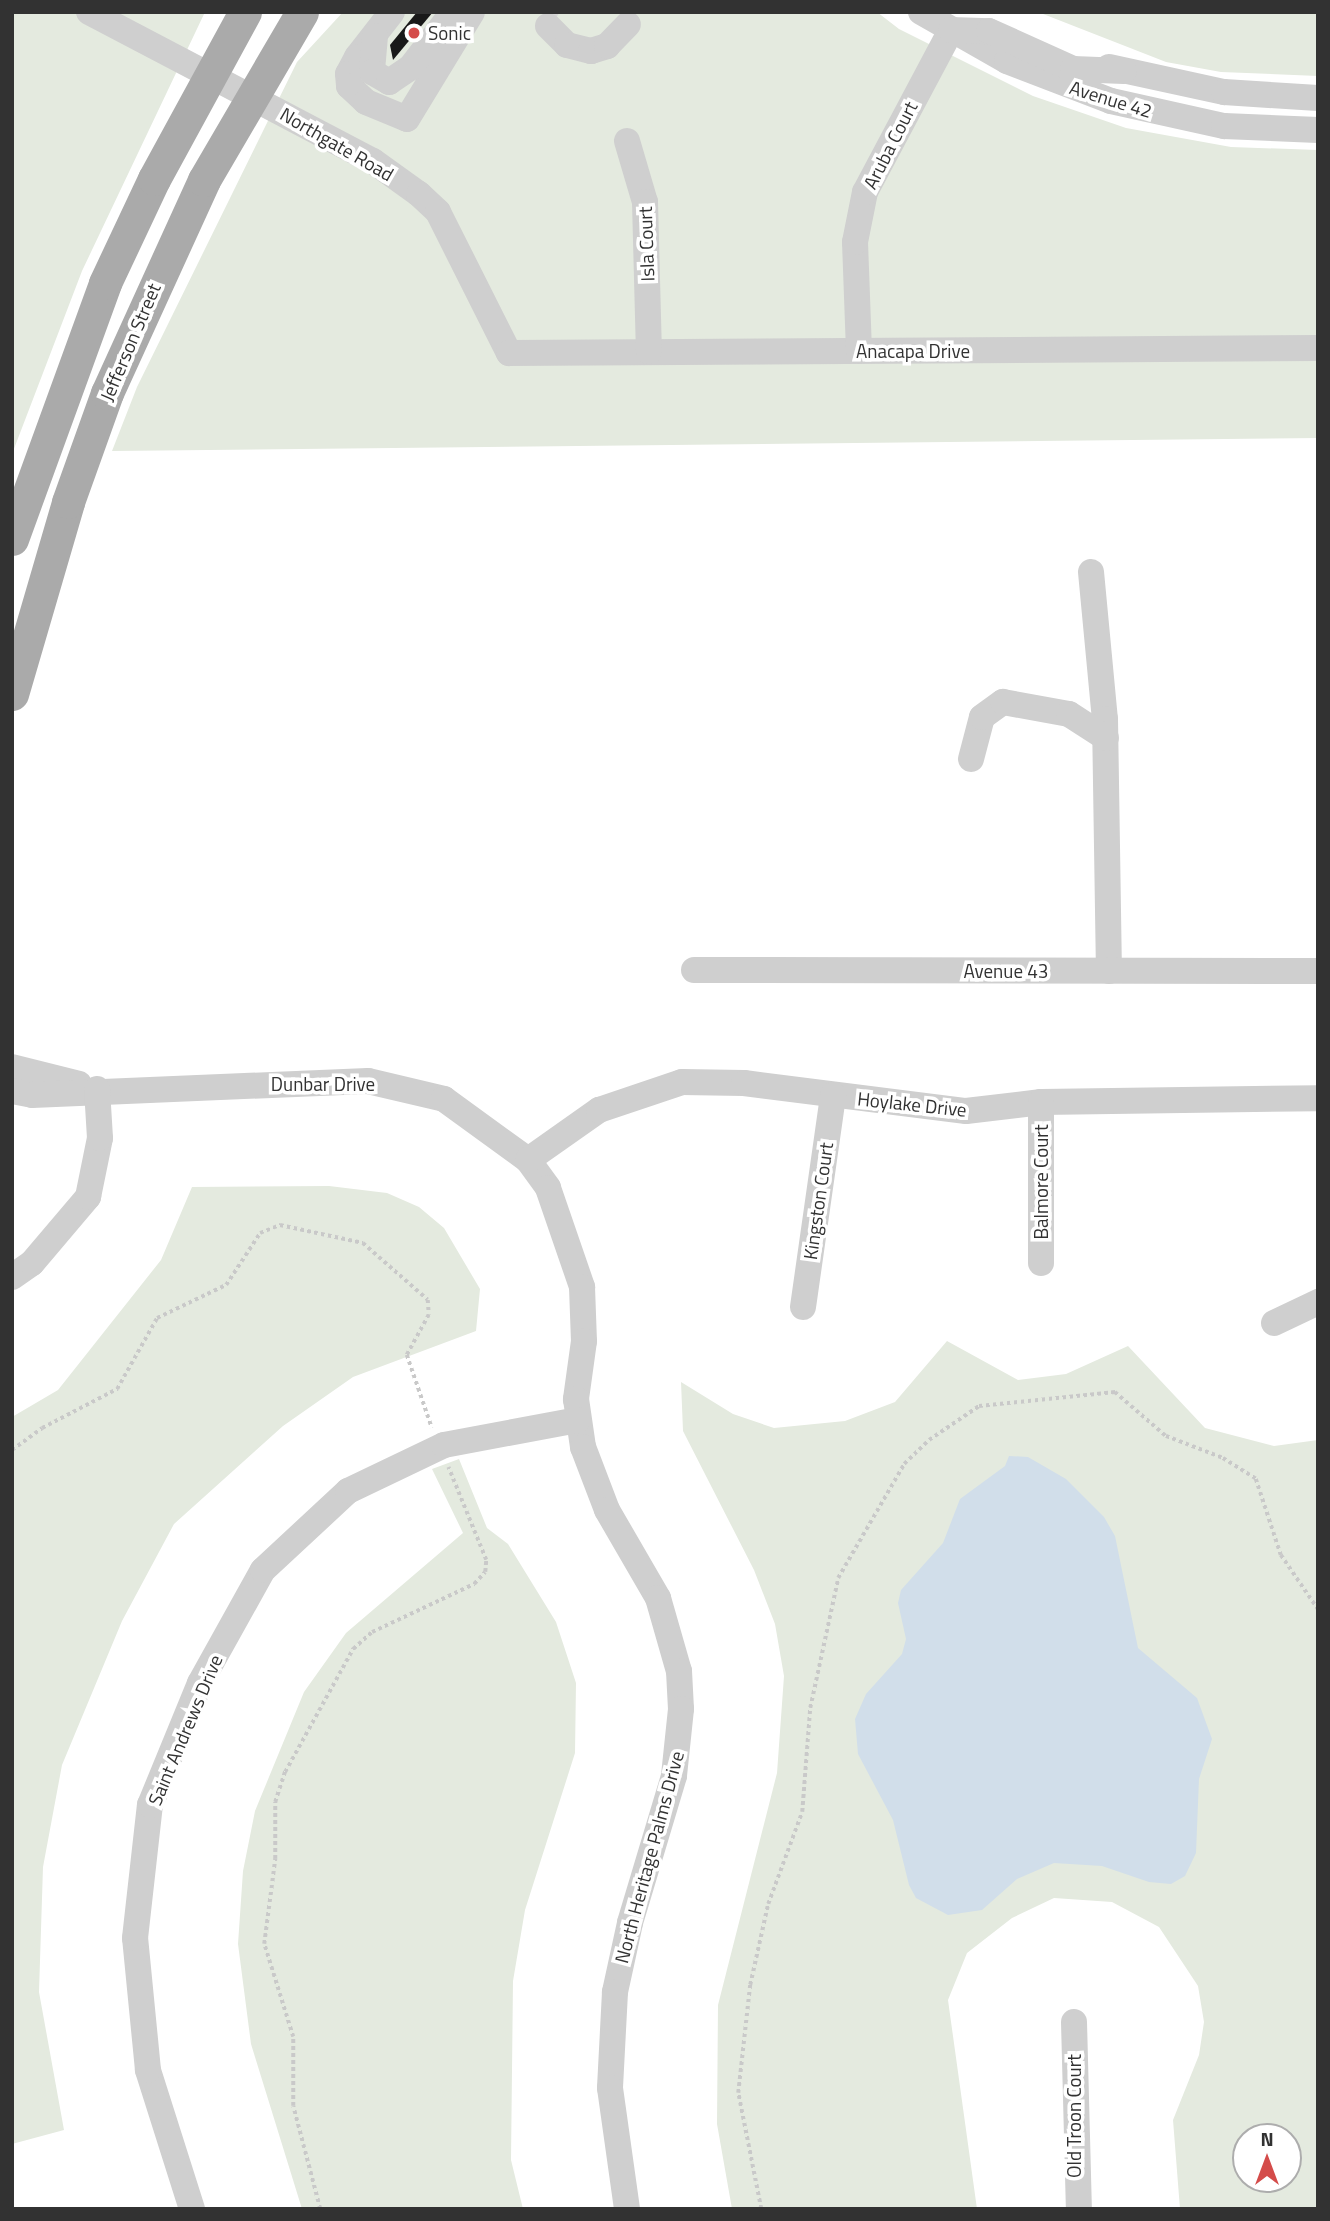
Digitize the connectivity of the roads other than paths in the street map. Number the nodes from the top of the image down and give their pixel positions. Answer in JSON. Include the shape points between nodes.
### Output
{"nodes":[{"id":1,"x":89,"y":12,"type":"edge"},
{"id":2,"x":246,"y":12,"type":"edge"},
{"id":3,"x":266,"y":12,"type":"edge"},
{"id":4,"x":302,"y":12,"type":"edge"},
{"id":5,"x":392,"y":12,"type":"edge"},
{"id":6,"x":453,"y":12,"type":"edge"},
{"id":7,"x":472,"y":12,"type":"edge"},
{"id":8,"x":921,"y":12,"type":"edge"},
{"id":9,"x":986,"y":12,"type":"edge"},
{"id":10,"x":544,"y":17,"type":"edge"},
{"id":11,"x":628,"y":24,"type":"dead end"},
{"id":12,"x":951,"y":30,"type":"junction"},
{"id":13,"x":375,"y":34,"type":"junction"},
{"id":14,"x":1124,"y":71,"type":"junction"},
{"id":15,"x":209,"y":75,"type":"junction"},
{"id":16,"x":251,"y":96,"type":"junction"},
{"id":17,"x":1318,"y":98,"type":"edge"},
{"id":18,"x":1318,"y":130,"type":"edge"},
{"id":19,"x":627,"y":141,"type":"dead end"},
{"id":20,"x":1318,"y":348,"type":"edge"},
{"id":21,"x":649,"y":351,"type":"junction"},
{"id":22,"x":859,"y":351,"type":"junction"},
{"id":23,"x":509,"y":353,"type":"joint"},
{"id":24,"x":12,"y":538,"type":"edge"},
{"id":25,"x":1091,"y":572,"type":"dead end"},
{"id":26,"x":12,"y":694,"type":"edge"},
{"id":27,"x":1106,"y":738,"type":"junction"},
{"id":28,"x":971,"y":759,"type":"dead end"},
{"id":29,"x":694,"y":971,"type":"dead end"},
{"id":30,"x":1109,"y":971,"type":"junction"},
{"id":31,"x":1318,"y":971,"type":"edge"},
{"id":32,"x":12,"y":1067,"type":"edge"},
{"id":33,"x":97,"y":1089,"type":"junction"},
{"id":34,"x":12,"y":1091,"type":"edge"},
{"id":35,"x":833,"y":1095,"type":"junction"},
{"id":36,"x":1318,"y":1098,"type":"edge"},
{"id":37,"x":1041,"y":1102,"type":"junction"},
{"id":38,"x":528,"y":1160,"type":"junction"},
{"id":39,"x":1041,"y":1263,"type":"dead end"},
{"id":40,"x":12,"y":1277,"type":"edge"},
{"id":41,"x":1318,"y":1302,"type":"edge"},
{"id":42,"x":803,"y":1307,"type":"dead end"},
{"id":43,"x":1274,"y":1323,"type":"dead end"},
{"id":44,"x":578,"y":1420,"type":"junction"},
{"id":45,"x":1074,"y":2022,"type":"dead end"},
{"id":46,"x":192,"y":2209,"type":"edge"},
{"id":47,"x":627,"y":2209,"type":"edge"},
{"id":48,"x":1079,"y":2209,"type":"edge"}],
"edges":[{"from":1,"to":15,"type":"street","name":"Northgate Road"},
{"from":2,"to":15,"type":"main road"},
{"from":3,"to":16,"type":"main road","via":[[232,75],[237,87]]},
{"from":4,"to":16,"type":"main road","name":"Jefferson Street"},
{"from":5,"to":13,"type":"street"},
{"from":6,"to":13,"type":"street","via":[[411,67],[389,82],[372,72]]},
{"from":7,"to":13,"type":"street","via":[[407,119],[366,102],[349,86],[348,74]]},
{"from":8,"to":12,"type":"street","name":"Avenue 42"},
{"from":9,"to":14,"type":"street","name":"Avenue 42"},
{"from":10,"to":11,"type":"street","via":[[581,48],[599,50]]},
{"from":12,"to":14,"type":"street","via":[[989,31],[1073,69]]},
{"from":12,"to":18,"type":"street","name":"Avenue 42","via":[[1035,74],[1136,108],[1224,126]]},
{"from":12,"to":22,"type":"street","name":"Aruba Court","via":[[865,192],[855,242]]},
{"from":14,"to":17,"type":"street","name":"Avenue 42","via":[[1224,92]]},
{"from":15,"to":16,"type":"street","name":"Northgate Road"},
{"from":15,"to":24,"type":"main road","via":[[105,283]]},
{"from":16,"to":23,"type":"street","name":"Northgate Road","via":[[373,161],[438,212]]},
{"from":16,"to":26,"type":"main road","name":"Jefferson Street","via":[[204,180],[107,393],[68,502]]},
{"from":19,"to":21,"type":"street","name":"Isla Court","via":[[646,202]]},
{"from":20,"to":22,"type":"street","name":"Anacapa Drive"},
{"from":21,"to":22,"type":"street","name":"Anacapa Drive"},
{"from":21,"to":23,"type":"street","name":"Anacapa Drive"},
{"from":25,"to":27,"type":"street"},
{"from":27,"to":28,"type":"street","via":[[1069,714],[1003,702],[982,717]]},
{"from":27,"to":30,"type":"street"},
{"from":29,"to":30,"type":"street","name":"Avenue 43"},
{"from":30,"to":31,"type":"street","name":"Avenue 43"},
{"from":32,"to":33,"type":"street","name":"Dunbar Drive"},
{"from":33,"to":34,"type":"street","name":"Dunbar Drive","via":[[32,1095]]},
{"from":33,"to":38,"type":"street","name":"Dunbar Drive","via":[[368,1081],[444,1099]]},
{"from":33,"to":40,"type":"street","via":[[100,1138],[88,1197],[32,1263]]},
{"from":35,"to":37,"type":"street","name":"Hoylake Drive","via":[[966,1111]]},
{"from":35,"to":38,"type":"street","name":"Hoylake Drive","via":[[744,1083],[682,1082],[599,1110]]},
{"from":35,"to":42,"type":"street","name":"Kingston Court"},
{"from":36,"to":37,"type":"street","name":"Hoylake Drive"},
{"from":37,"to":39,"type":"street","name":"Balmore Court"},
{"from":38,"to":44,"type":"street","name":"North Heritage Palms Drive","via":[[560,1213],[582,1287]]},
{"from":41,"to":43,"type":"street"},
{"from":44,"to":46,"type":"street","name":"Saint Andrews Drive","via":[[440,1447],[348,1491],[263,1570],[200,1683],[149,1805],[135,1938],[148,2070]]},
{"from":44,"to":47,"type":"street","name":"North Heritage Palms Drive","via":[[607,1510],[658,1598],[679,1671],[681,1709],[674,1776],[615,1993],[610,2088]]},
{"from":45,"to":48,"type":"street","name":"Old Troon Court"}]}
